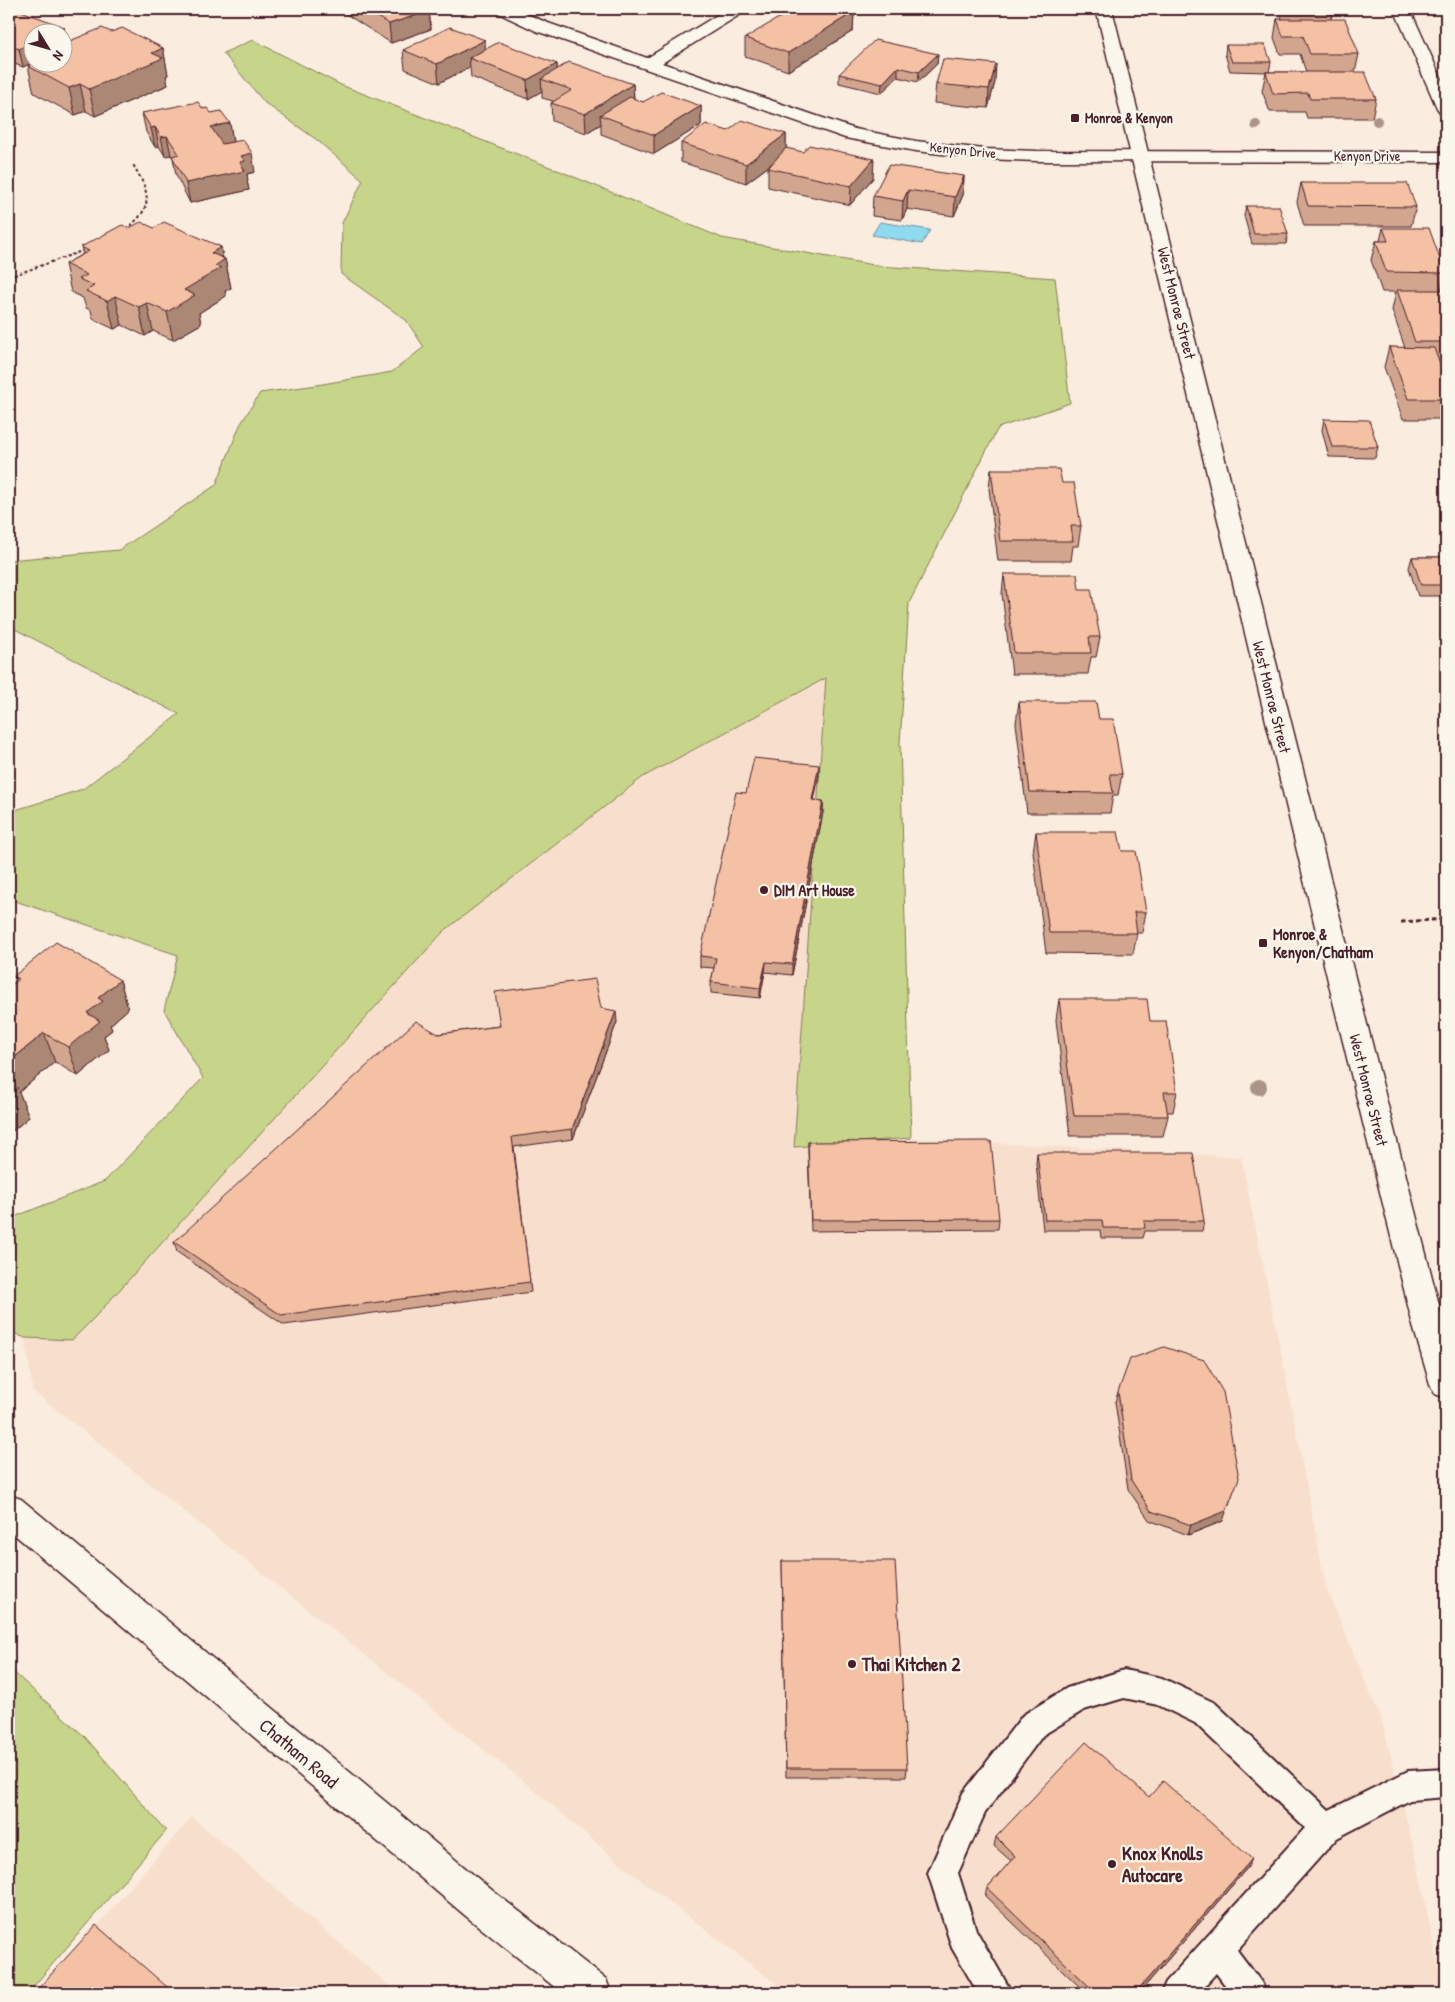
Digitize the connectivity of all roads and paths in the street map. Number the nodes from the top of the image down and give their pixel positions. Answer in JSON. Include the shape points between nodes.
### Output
{"nodes":[{"id":1,"x":502,"y":9,"type":"edge"},
{"id":2,"x":738,"y":9,"type":"edge"},
{"id":3,"x":1104,"y":9,"type":"edge"},
{"id":4,"x":1402,"y":9,"type":"edge"},
{"id":5,"x":648,"y":64,"type":"junction"},
{"id":6,"x":1446,"y":108,"type":"edge"},
{"id":7,"x":1139,"y":156,"type":"junction"},
{"id":8,"x":1446,"y":157,"type":"edge"},
{"id":9,"x":132,"y":163,"type":"dead end"},
{"id":10,"x":120,"y":234,"type":"edge"},
{"id":11,"x":89,"y":248,"type":"edge"},
{"id":12,"x":9,"y":277,"type":"edge"},
{"id":13,"x":1446,"y":920,"type":"edge"},
{"id":14,"x":1400,"y":922,"type":"dead end"},
{"id":15,"x":1446,"y":1384,"type":"edge"},
{"id":16,"x":9,"y":1510,"type":"edge"},
{"id":17,"x":1446,"y":1783,"type":"edge"},
{"id":18,"x":1326,"y":1827,"type":"junction"},
{"id":19,"x":1217,"y":1949,"type":"junction"},
{"id":20,"x":592,"y":1993,"type":"edge"},
{"id":21,"x":996,"y":1993,"type":"edge"},
{"id":22,"x":1177,"y":1993,"type":"edge"},
{"id":23,"x":1250,"y":1993,"type":"edge"}],
"edges":[{"from":1,"to":5,"type":"street","name":"Kenyon Drive","via":[[542,27]]},
{"from":2,"to":5,"type":"street"},
{"from":3,"to":7,"type":"street","name":"West Monroe Street"},
{"from":4,"to":6,"type":"street"},
{"from":5,"to":7,"type":"street","name":"Kenyon Drive","via":[[851,134],[984,154]]},
{"from":7,"to":8,"type":"street","name":"Kenyon Drive"},
{"from":7,"to":15,"type":"street","name":"West Monroe Street","via":[[1342,985]]},
{"from":9,"to":10,"type":"path","via":[[145,184],[147,207],[142,216]]},
{"from":11,"to":12,"type":"path"},
{"from":13,"to":14,"type":"path"},
{"from":16,"to":20,"type":"street","name":"Chatham Road","via":[[480,1904]]},
{"from":17,"to":18,"type":"lane","via":[[1408,1786]]},
{"from":18,"to":19,"type":"lane"},
{"from":18,"to":21,"type":"lane","via":[[1205,1713],[1162,1692],[1124,1684],[1077,1698],[1034,1725],[1016,1748],[974,1803],[943,1873],[963,1937]]},
{"from":19,"to":22,"type":"lane"},
{"from":19,"to":23,"type":"lane"}]}
